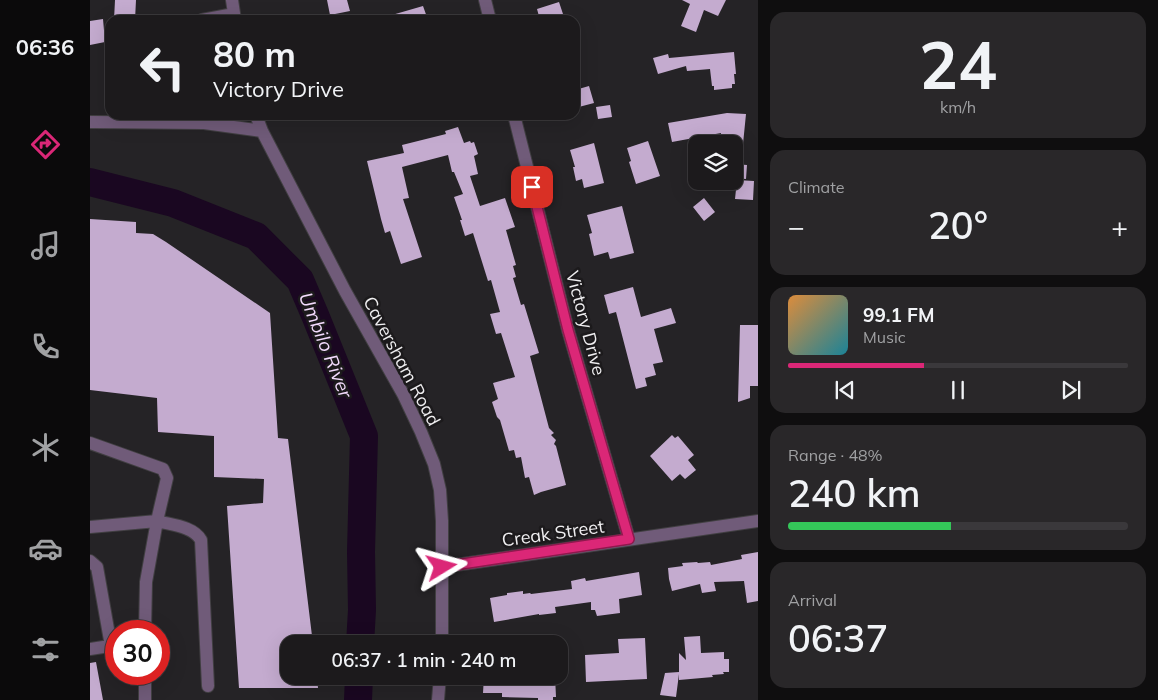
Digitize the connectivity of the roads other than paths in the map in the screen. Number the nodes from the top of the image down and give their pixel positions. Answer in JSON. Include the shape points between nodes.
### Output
{"nodes":[{"id":1,"x":232,"y":0,"type":"edge"},
{"id":2,"x":485,"y":0,"type":"edge"},
{"id":3,"x":235,"y":15,"type":"edge"},
{"id":4,"x":489,"y":15,"type":"edge"},
{"id":5,"x":208,"y":120,"type":"edge"},
{"id":6,"x":258,"y":120,"type":"edge"},
{"id":7,"x":515,"y":120,"type":"edge"},
{"id":8,"x":90,"y":122,"type":"edge"},
{"id":9,"x":204,"y":123,"type":"junction"},
{"id":10,"x":262,"y":131,"type":"junction"},
{"id":11,"x":90,"y":443,"type":"edge"},
{"id":12,"x":157,"y":521,"type":"junction"},
{"id":13,"x":758,"y":521,"type":"edge"},
{"id":14,"x":90,"y":527,"type":"edge"},
{"id":15,"x":629,"y":539,"type":"junction"},
{"id":16,"x":90,"y":561,"type":"edge"},
{"id":17,"x":442,"y":567,"type":"junction"},
{"id":18,"x":109,"y":620,"type":"edge"},
{"id":19,"x":146,"y":620,"type":"edge"},
{"id":20,"x":442,"y":635,"type":"edge"},
{"id":21,"x":105,"y":646,"type":"edge"},
{"id":22,"x":90,"y":649,"type":"edge"},
{"id":23,"x":145,"y":685,"type":"edge"},
{"id":24,"x":439,"y":685,"type":"edge"},
{"id":25,"x":208,"y":686,"type":"dead end"},
{"id":26,"x":145,"y":700,"type":"edge"},
{"id":27,"x":438,"y":700,"type":"edge"}],
"edges":[{"from":1,"to":3,"type":"street"},
{"from":2,"to":4,"type":"street"},
{"from":5,"to":9,"type":"street"},
{"from":6,"to":10,"type":"street","name":"Caversham Road"},
{"from":7,"to":15,"type":"street","name":"Victory Drive","via":[[568,330]]},
{"from":8,"to":9,"type":"street"},
{"from":9,"to":10,"type":"street"},
{"from":10,"to":17,"type":"street","name":"Caversham Road","via":[[421,432],[440,490]]},
{"from":11,"to":12,"type":"street","via":[[163,469],[167,478]]},
{"from":12,"to":14,"type":"street"},
{"from":12,"to":19,"type":"street","via":[[146,582]]},
{"from":12,"to":25,"type":"street","via":[[195,532],[201,540]]},
{"from":13,"to":15,"type":"street","name":"Creak Street"},
{"from":15,"to":17,"type":"street","name":"Creak Street"},
{"from":16,"to":18,"type":"street","via":[[97,567]]},
{"from":17,"to":20,"type":"street","name":"Caversham Road"},
{"from":21,"to":22,"type":"street"},
{"from":23,"to":26,"type":"street"},
{"from":24,"to":27,"type":"street"}]}
